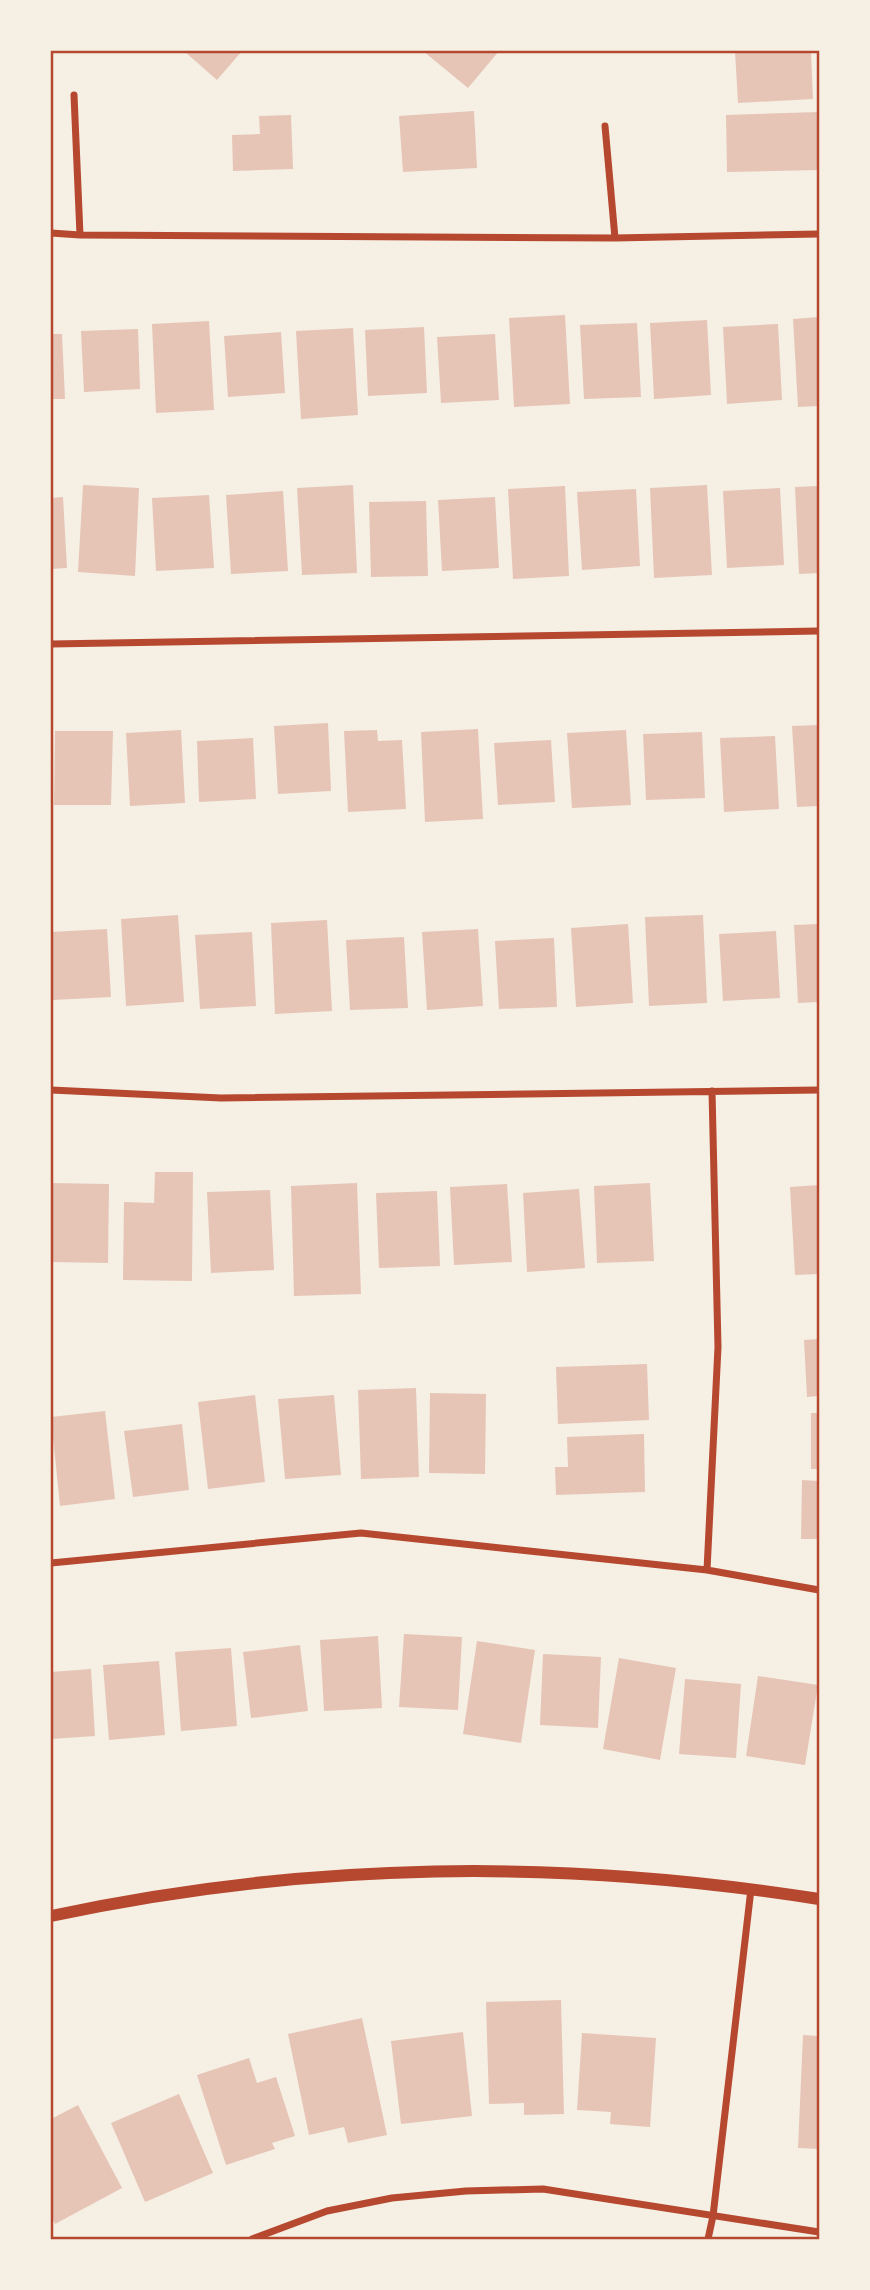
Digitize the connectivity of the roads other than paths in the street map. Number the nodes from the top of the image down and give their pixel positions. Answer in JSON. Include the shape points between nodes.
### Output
{"nodes":[{"id":1,"x":74,"y":95,"type":"dead end"},
{"id":2,"x":605,"y":125,"type":"dead end"},
{"id":3,"x":51,"y":233,"type":"edge"},
{"id":4,"x":819,"y":234,"type":"edge"},
{"id":5,"x":80,"y":235,"type":"junction"},
{"id":6,"x":615,"y":238,"type":"junction"},
{"id":7,"x":819,"y":631,"type":"edge"},
{"id":8,"x":51,"y":644,"type":"edge"},
{"id":9,"x":51,"y":1090,"type":"edge"},
{"id":10,"x":819,"y":1090,"type":"edge"},
{"id":11,"x":712,"y":1091,"type":"junction"},
{"id":12,"x":51,"y":1563,"type":"edge"},
{"id":13,"x":707,"y":1570,"type":"junction"},
{"id":14,"x":819,"y":1590,"type":"edge"},
{"id":15,"x":752,"y":1888,"type":"junction"},
{"id":16,"x":819,"y":1899,"type":"edge"},
{"id":17,"x":51,"y":1916,"type":"edge"},
{"id":18,"x":713,"y":2216,"type":"junction"},
{"id":19,"x":819,"y":2232,"type":"edge"},
{"id":20,"x":252,"y":2239,"type":"edge"},
{"id":21,"x":708,"y":2239,"type":"edge"}],
"edges":[{"from":1,"to":5,"type":"street"},
{"from":2,"to":6,"type":"street"},
{"from":3,"to":5,"type":"street"},
{"from":4,"to":6,"type":"street"},
{"from":5,"to":6,"type":"street"},
{"from":7,"to":8,"type":"street"},
{"from":9,"to":11,"type":"street","via":[[221,1098]]},
{"from":10,"to":11,"type":"street"},
{"from":11,"to":13,"type":"street","via":[[719,1347]]},
{"from":12,"to":13,"type":"street","via":[[361,1533]]},
{"from":13,"to":14,"type":"street"},
{"from":15,"to":16,"type":"street"},
{"from":15,"to":17,"type":"street","via":[[533,1871],[368,1873],[204,1889]]},
{"from":15,"to":18,"type":"street"},
{"from":18,"to":19,"type":"street"},
{"from":18,"to":20,"type":"street","via":[[543,2189],[466,2191],[392,2198],[327,2211]]},
{"from":18,"to":21,"type":"street"}]}
